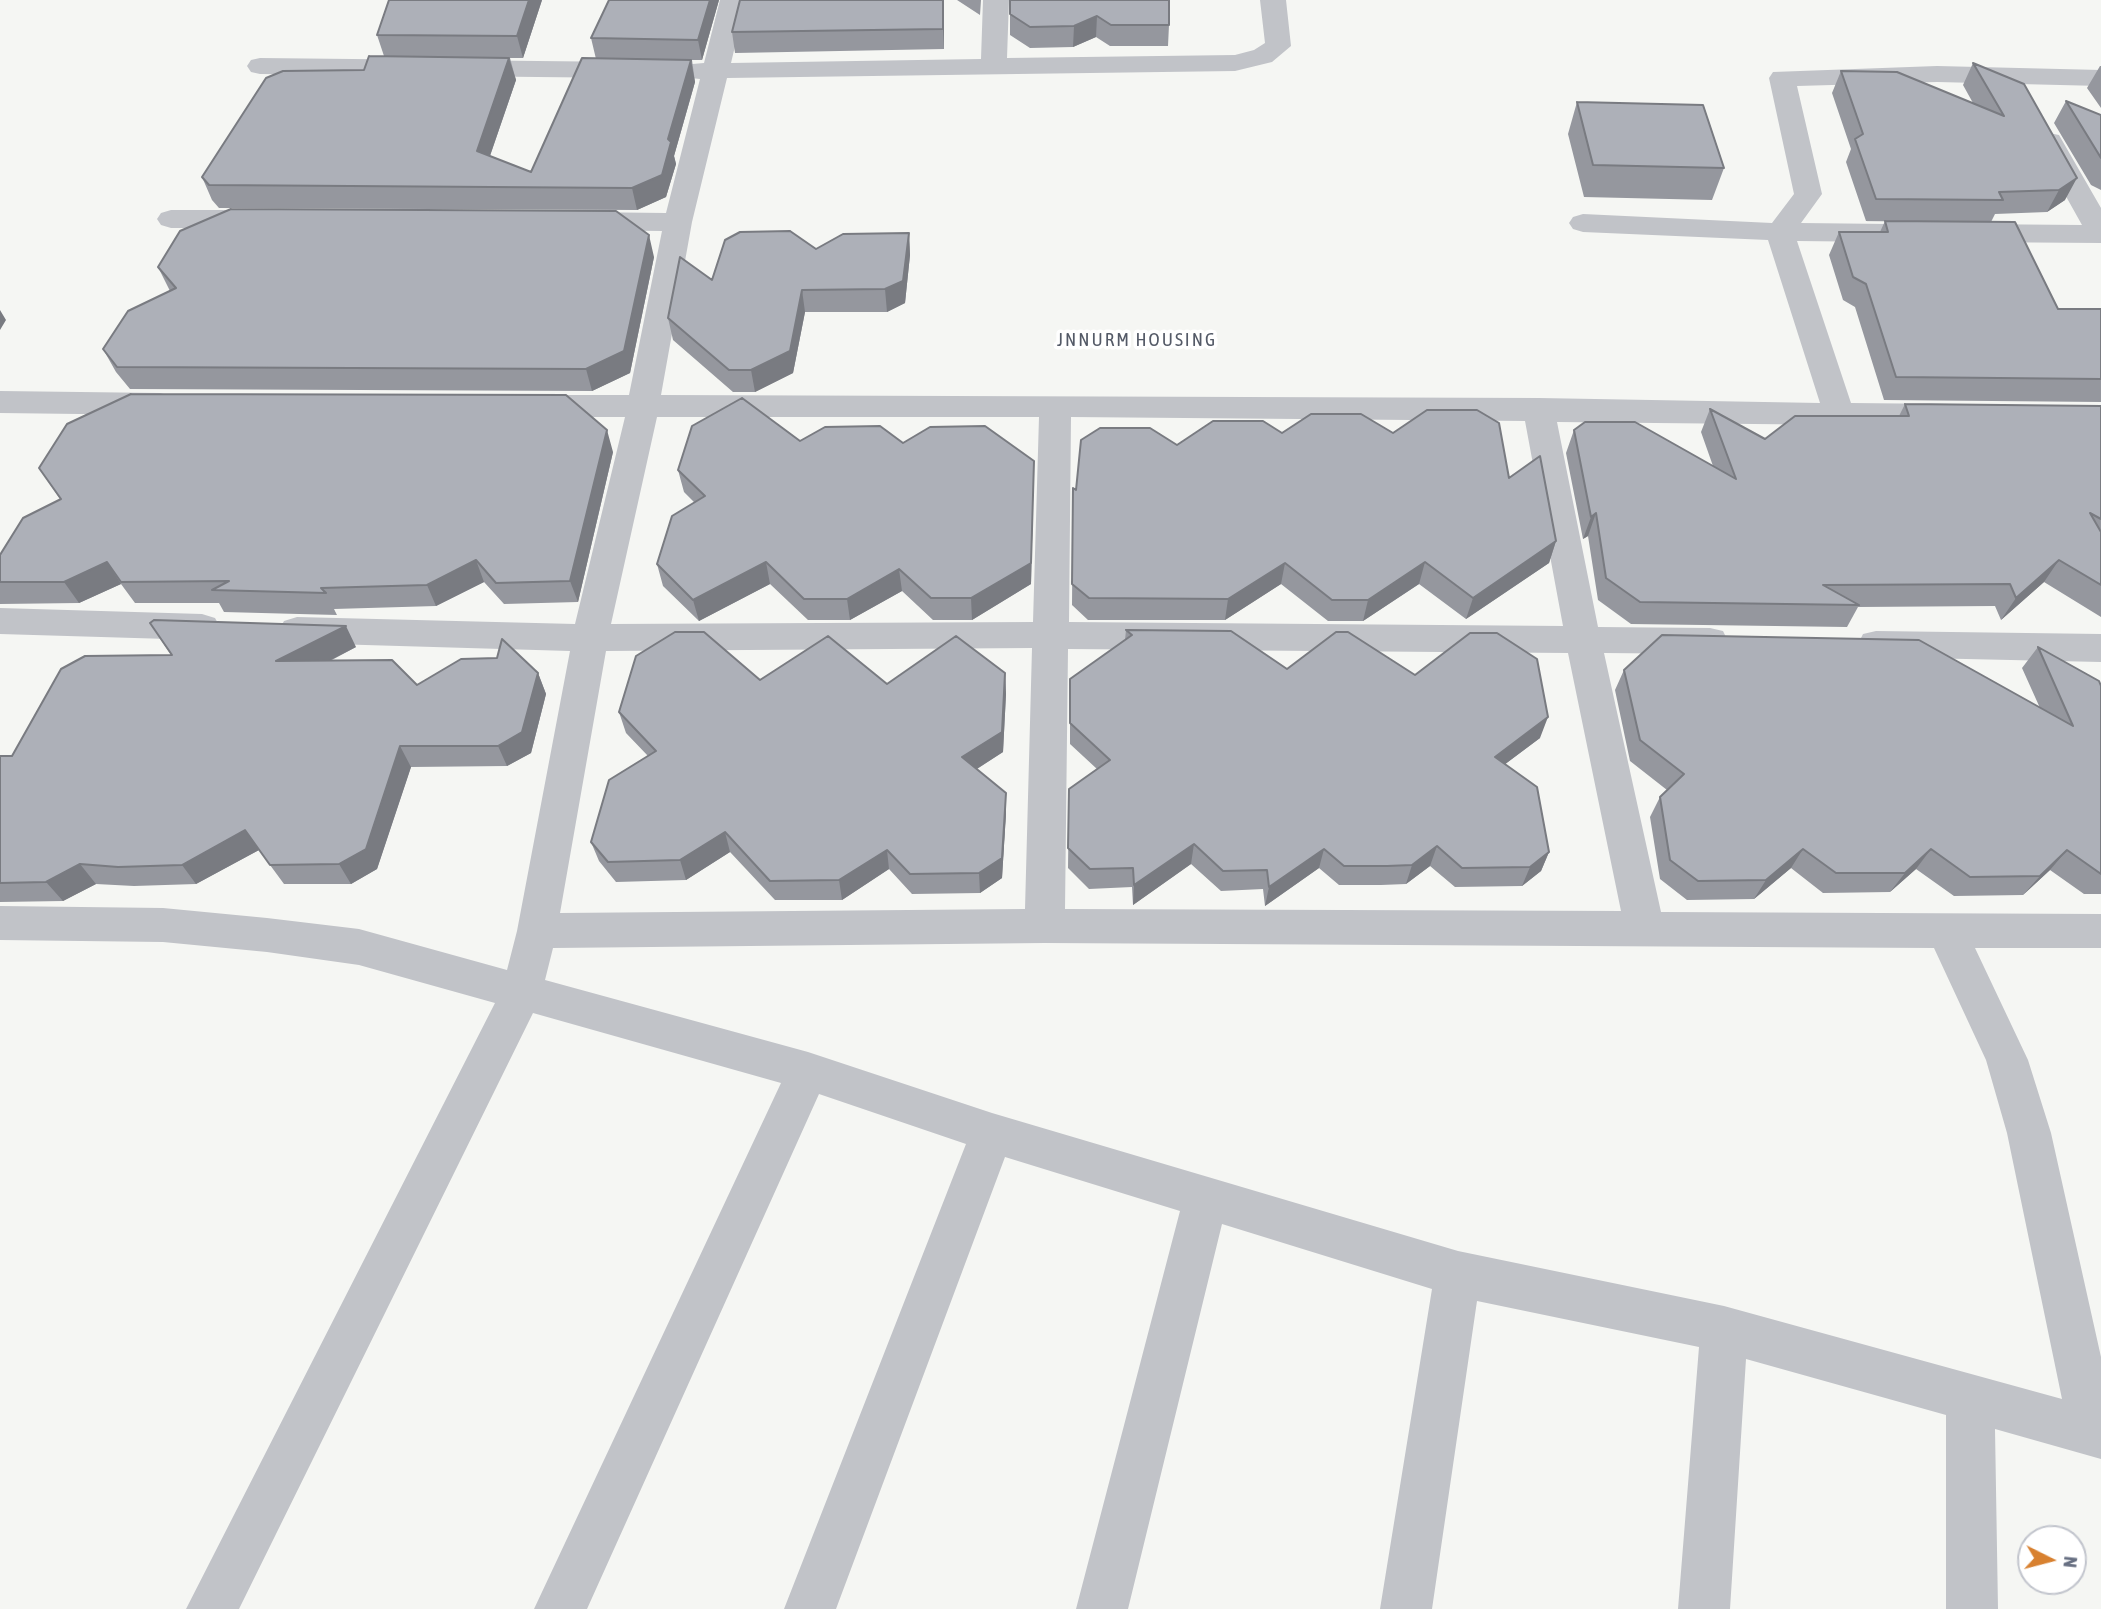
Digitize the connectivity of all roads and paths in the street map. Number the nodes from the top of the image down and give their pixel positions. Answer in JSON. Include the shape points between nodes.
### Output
{"nodes":[{"id":1,"x":733,"y":0,"type":"edge"},
{"id":2,"x":996,"y":0,"type":"edge"},
{"id":3,"x":1273,"y":0,"type":"edge"},
{"id":4,"x":260,"y":66,"type":"dead end"},
{"id":5,"x":994,"y":67,"type":"junction"},
{"id":6,"x":715,"y":71,"type":"junction"},
{"id":7,"x":2101,"y":78,"type":"edge"},
{"id":8,"x":2028,"y":105,"type":"edge"},
{"id":9,"x":172,"y":219,"type":"dead end"},
{"id":10,"x":281,"y":220,"type":"edge"},
{"id":11,"x":555,"y":221,"type":"edge"},
{"id":12,"x":678,"y":222,"type":"junction"},
{"id":13,"x":1583,"y":223,"type":"dead end"},
{"id":14,"x":1780,"y":233,"type":"junction"},
{"id":15,"x":2101,"y":233,"type":"edge"},
{"id":16,"x":0,"y":402,"type":"edge"},
{"id":17,"x":186,"y":405,"type":"edge"},
{"id":18,"x":505,"y":406,"type":"edge"},
{"id":19,"x":1055,"y":406,"type":"junction"},
{"id":20,"x":643,"y":407,"type":"junction"},
{"id":21,"x":1539,"y":409,"type":"junction"},
{"id":22,"x":1839,"y":414,"type":"junction"},
{"id":23,"x":1977,"y":415,"type":"edge"},
{"id":24,"x":0,"y":621,"type":"edge"},
{"id":25,"x":1051,"y":635,"type":"junction"},
{"id":26,"x":590,"y":638,"type":"junction"},
{"id":27,"x":1583,"y":639,"type":"junction"},
{"id":28,"x":1746,"y":642,"type":"edge"},
{"id":29,"x":1842,"y":643,"type":"edge"},
{"id":30,"x":2101,"y":648,"type":"edge"},
{"id":31,"x":0,"y":923,"type":"edge"},
{"id":32,"x":1045,"y":926,"type":"junction"},
{"id":33,"x":1644,"y":927,"type":"junction"},
{"id":34,"x":1946,"y":930,"type":"junction"},
{"id":35,"x":537,"y":931,"type":"junction"},
{"id":36,"x":2101,"y":931,"type":"edge"},
{"id":37,"x":521,"y":995,"type":"junction"},
{"id":38,"x":808,"y":1072,"type":"junction"},
{"id":39,"x":992,"y":1133,"type":"junction"},
{"id":40,"x":1206,"y":1199,"type":"junction"},
{"id":41,"x":1458,"y":1274,"type":"junction"},
{"id":42,"x":1724,"y":1329,"type":"junction"},
{"id":43,"x":1970,"y":1397,"type":"junction"},
{"id":44,"x":2097,"y":1433,"type":"edge"},
{"id":45,"x":212,"y":1609,"type":"edge"},
{"id":46,"x":561,"y":1609,"type":"edge"},
{"id":47,"x":810,"y":1609,"type":"edge"},
{"id":48,"x":1102,"y":1609,"type":"edge"},
{"id":49,"x":1406,"y":1609,"type":"edge"},
{"id":50,"x":1704,"y":1609,"type":"edge"},
{"id":51,"x":1972,"y":1609,"type":"edge"}],
"edges":[{"from":1,"to":6,"type":"street"},
{"from":2,"to":5,"type":"street"},
{"from":3,"to":5,"type":"street","via":[[1278,46],[1253,60]]},
{"from":4,"to":6,"type":"street"},
{"from":5,"to":6,"type":"street"},
{"from":6,"to":12,"type":"street"},
{"from":7,"to":14,"type":"street","via":[[1782,78],[1808,194]]},
{"from":8,"to":15,"type":"street"},
{"from":9,"to":10,"type":"street"},
{"from":11,"to":12,"type":"street"},
{"from":12,"to":20,"type":"street"},
{"from":13,"to":14,"type":"street"},
{"from":14,"to":15,"type":"street"},
{"from":14,"to":22,"type":"street"},
{"from":16,"to":17,"type":"street"},
{"from":18,"to":20,"type":"street"},
{"from":19,"to":20,"type":"street"},
{"from":19,"to":21,"type":"street"},
{"from":19,"to":25,"type":"street"},
{"from":20,"to":26,"type":"street"},
{"from":21,"to":22,"type":"street"},
{"from":21,"to":27,"type":"street"},
{"from":22,"to":23,"type":"street"},
{"from":24,"to":26,"type":"street"},
{"from":25,"to":26,"type":"street"},
{"from":25,"to":27,"type":"street"},
{"from":25,"to":32,"type":"street"},
{"from":26,"to":35,"type":"street"},
{"from":27,"to":28,"type":"street"},
{"from":27,"to":33,"type":"street"},
{"from":29,"to":30,"type":"street"},
{"from":31,"to":37,"type":"street","via":[[163,925],[359,947]]},
{"from":32,"to":33,"type":"street"},
{"from":32,"to":35,"type":"street"},
{"from":33,"to":34,"type":"street"},
{"from":34,"to":36,"type":"street"},
{"from":34,"to":44,"type":"street","via":[[2007,1060],[2029,1133]]},
{"from":35,"to":37,"type":"street"},
{"from":37,"to":38,"type":"street"},
{"from":37,"to":45,"type":"street"},
{"from":38,"to":39,"type":"street"},
{"from":38,"to":46,"type":"street"},
{"from":39,"to":40,"type":"street"},
{"from":39,"to":47,"type":"street"},
{"from":40,"to":41,"type":"street"},
{"from":40,"to":48,"type":"street"},
{"from":41,"to":42,"type":"street"},
{"from":41,"to":49,"type":"street"},
{"from":42,"to":43,"type":"street"},
{"from":42,"to":50,"type":"street"},
{"from":43,"to":44,"type":"street"},
{"from":43,"to":51,"type":"street"}]}
